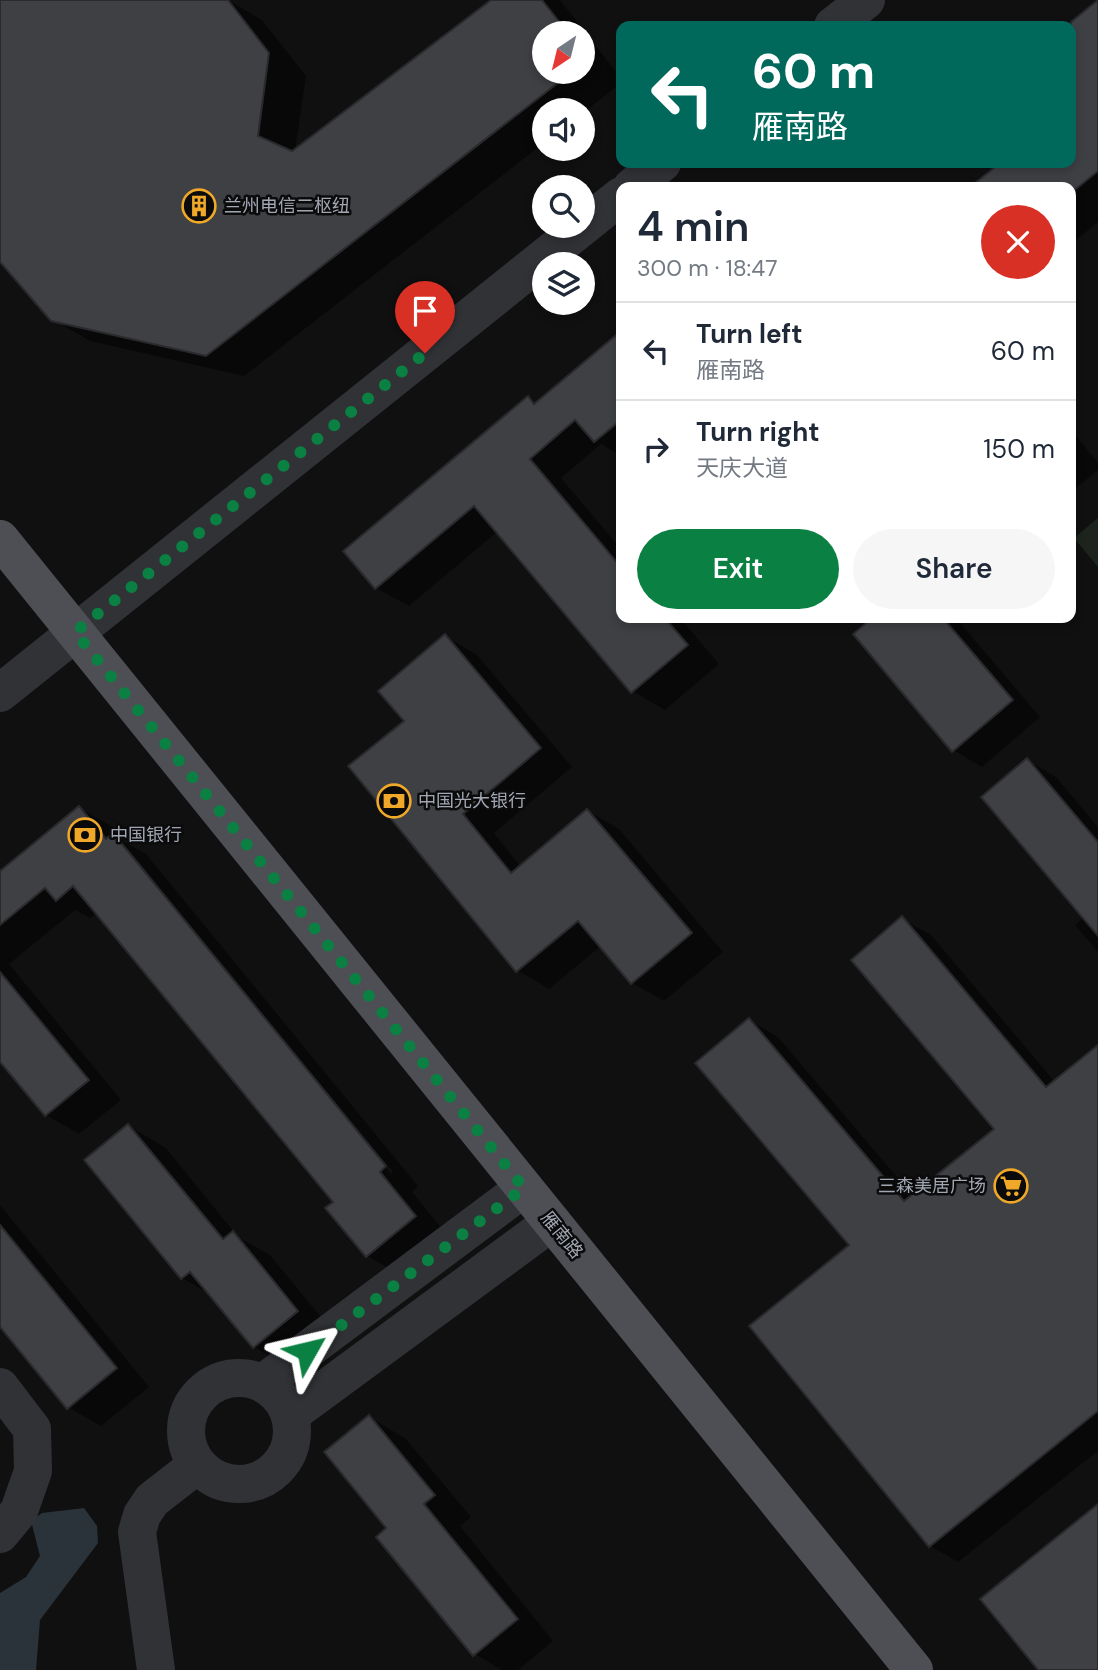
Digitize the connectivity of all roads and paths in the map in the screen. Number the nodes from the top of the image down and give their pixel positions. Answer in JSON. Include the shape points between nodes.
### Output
{"nodes":[{"id":1,"x":866,"y":0,"type":"edge"},
{"id":2,"x":839,"y":21,"type":"edge"},
{"id":3,"x":656,"y":168,"type":"edge"},
{"id":4,"x":638,"y":182,"type":"edge"},
{"id":5,"x":616,"y":200,"type":"edge"},
{"id":6,"x":0,"y":539,"type":"edge"},
{"id":7,"x":75,"y":632,"type":"junction"},
{"id":8,"x":0,"y":693,"type":"edge"},
{"id":9,"x":524,"y":1188,"type":"junction"},
{"id":10,"x":552,"y":1222,"type":"junction"},
{"id":11,"x":263,"y":1383,"type":"junction"},
{"id":12,"x":0,"y":1387,"type":"edge"},
{"id":13,"x":290,"y":1415,"type":"junction"},
{"id":14,"x":197,"y":1465,"type":"junction"},
{"id":15,"x":0,"y":1534,"type":"edge"},
{"id":16,"x":156,"y":1670,"type":"edge"},
{"id":17,"x":914,"y":1670,"type":"edge"}],
"edges":[{"from":1,"to":2,"type":"street"},
{"from":3,"to":4,"type":"street"},
{"from":5,"to":7,"type":"street"},
{"from":6,"to":7,"type":"main road","name":"雁南路"},
{"from":7,"to":8,"type":"street"},
{"from":7,"to":9,"type":"main road","name":"雁南路"},
{"from":9,"to":10,"type":"main road","name":"雁南路"},
{"from":9,"to":11,"type":"street"},
{"from":10,"to":13,"type":"street"},
{"from":10,"to":17,"type":"main road","name":"雁南路"},
{"from":11,"to":13,"type":"street","via":[[280,1396]]},
{"from":11,"to":14,"type":"street","via":[[243,1377],[223,1379],[204,1390],[191,1406],[188,1446]]},
{"from":12,"to":15,"type":"street","via":[[33,1429],[33,1471],[19,1511]]},
{"from":13,"to":14,"type":"street","via":[[293,1435],[286,1455],[273,1472],[255,1482],[234,1484],[214,1478]]},
{"from":14,"to":16,"type":"street","via":[[152,1500],[137,1532]]}]}
